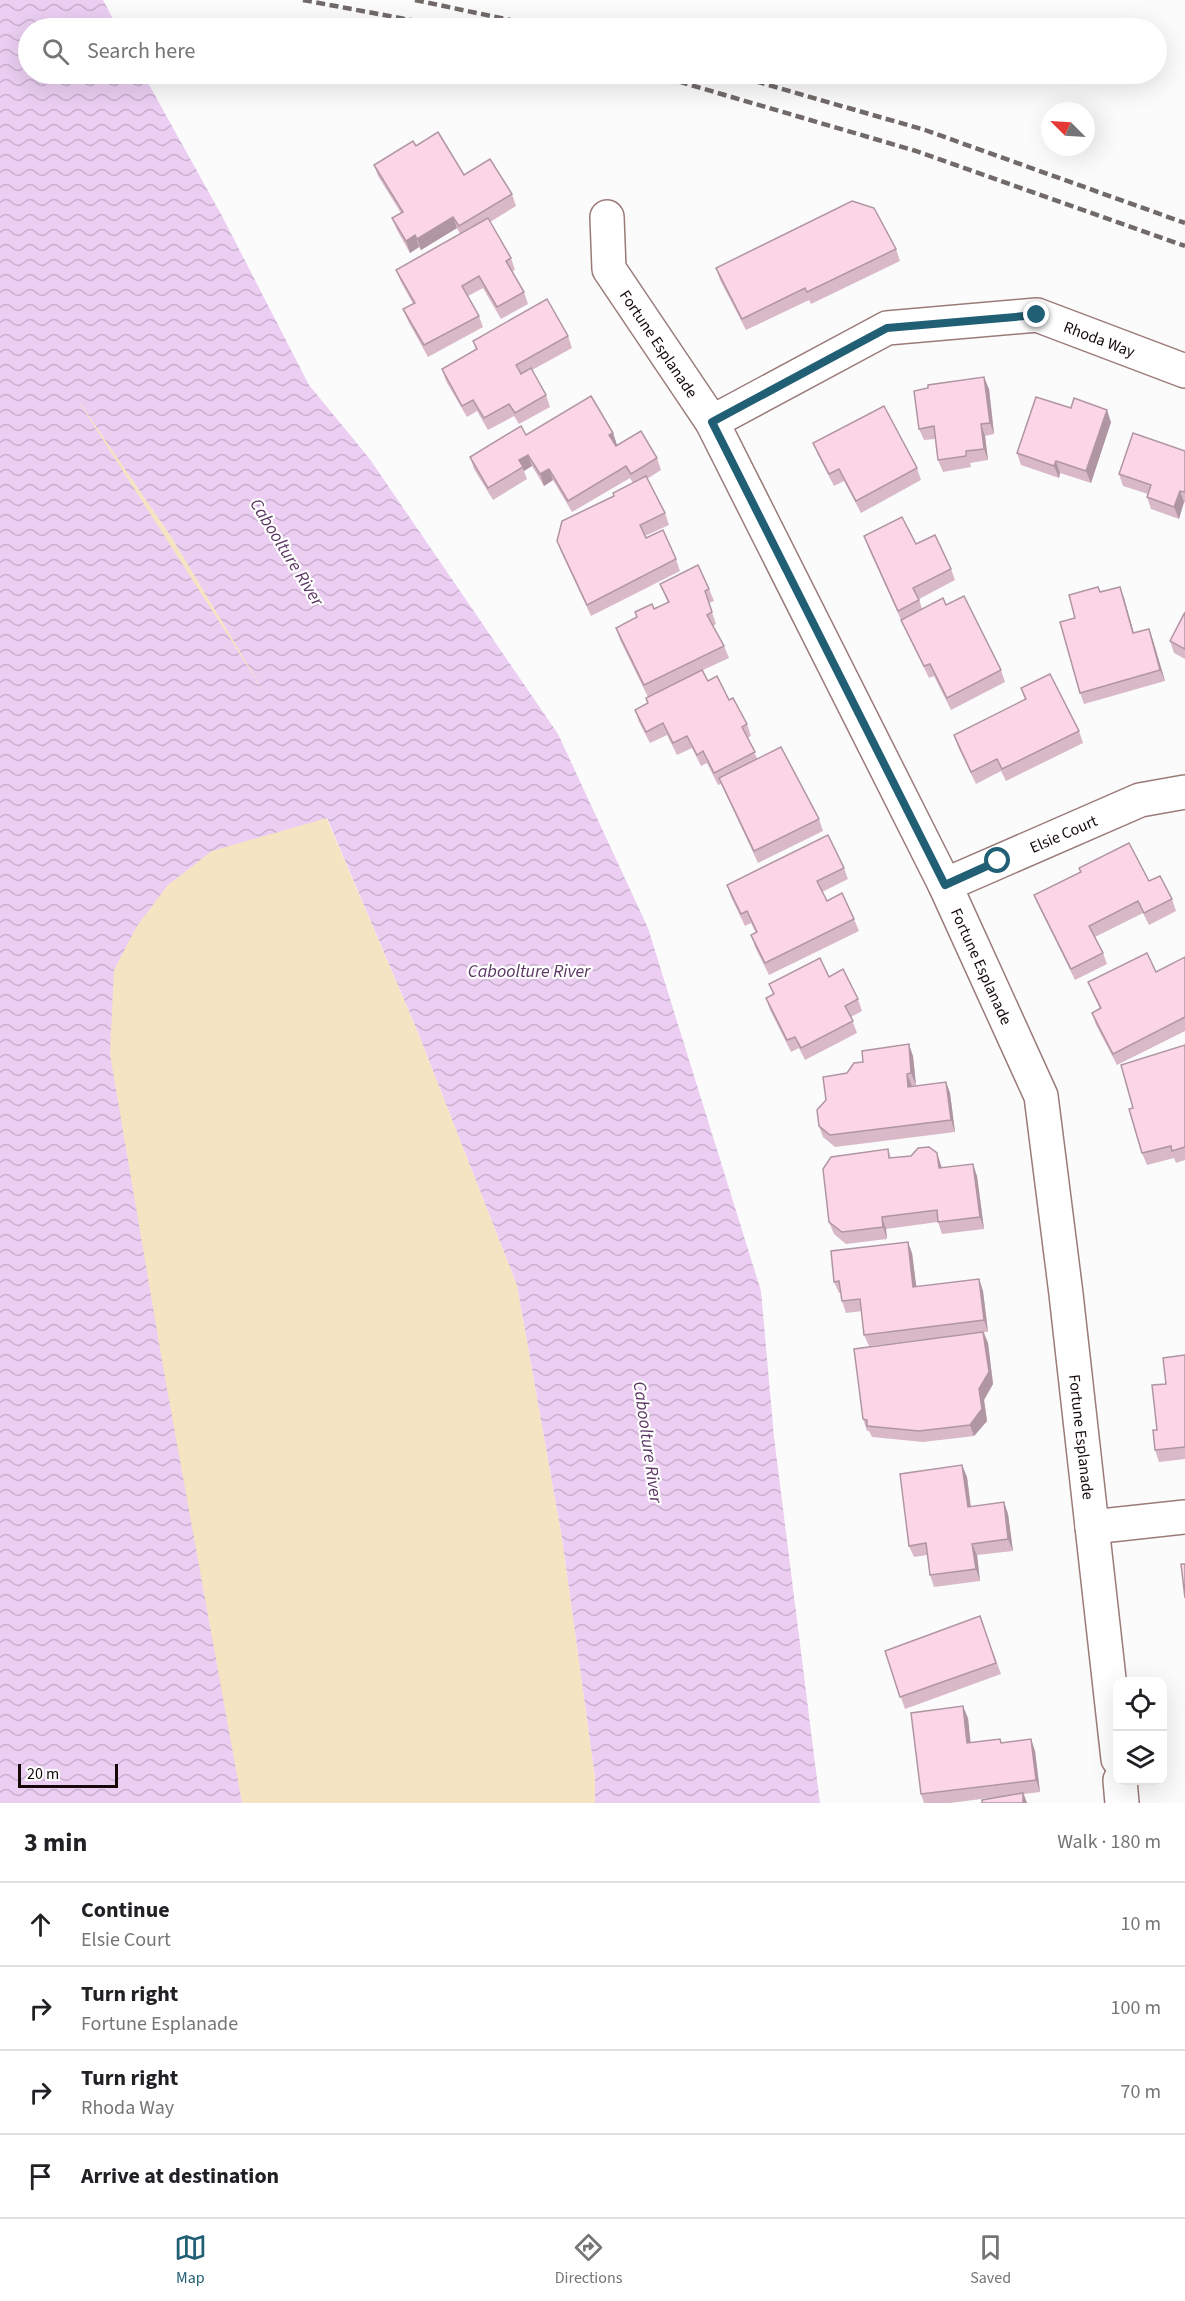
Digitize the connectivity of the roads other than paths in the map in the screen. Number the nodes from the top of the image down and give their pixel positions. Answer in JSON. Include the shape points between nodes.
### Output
{"nodes":[{"id":1,"x":607,"y":217,"type":"dead end"},
{"id":2,"x":1185,"y":371,"type":"edge"},
{"id":3,"x":712,"y":422,"type":"junction"},
{"id":4,"x":1185,"y":792,"type":"edge"},
{"id":5,"x":945,"y":885,"type":"junction"},
{"id":6,"x":1185,"y":1517,"type":"edge"},
{"id":7,"x":1092,"y":1527,"type":"junction"},
{"id":8,"x":1115,"y":1731,"type":"edge"},
{"id":9,"x":1120,"y":1785,"type":"edge"},
{"id":10,"x":1122,"y":1803,"type":"edge"}],
"edges":[{"from":1,"to":3,"type":"street","name":"Fortune Esplanade","via":[[609,269]]},
{"from":2,"to":3,"type":"street","name":"Rhoda Way","via":[[1037,315],[887,328]]},
{"from":3,"to":5,"type":"street","name":"Fortune Esplanade"},
{"from":4,"to":5,"type":"street","name":"Elsie Court","via":[[1140,800]]},
{"from":5,"to":7,"type":"street","name":"Fortune Esplanade","via":[[1041,1096]]},
{"from":6,"to":7,"type":"street"},
{"from":7,"to":8,"type":"street","name":"Fortune Esplanade"},
{"from":9,"to":10,"type":"street"}]}
